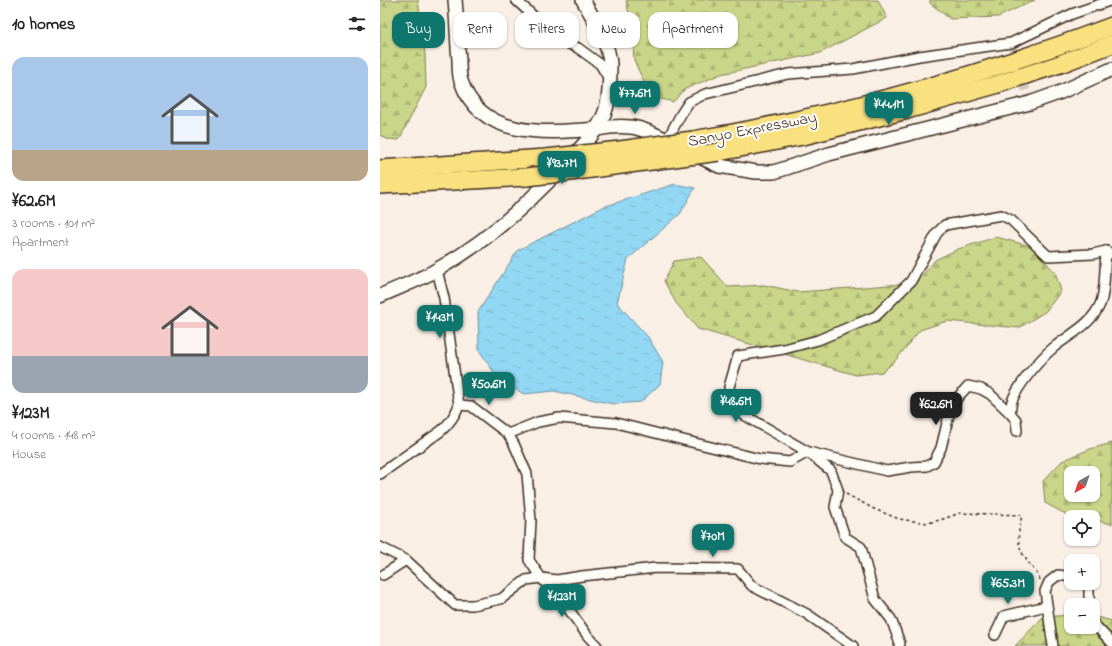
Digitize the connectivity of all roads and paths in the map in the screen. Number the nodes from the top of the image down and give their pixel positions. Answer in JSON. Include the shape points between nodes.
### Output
{"nodes":[{"id":1,"x":455,"y":0,"type":"edge"},
{"id":2,"x":516,"y":0,"type":"edge"},
{"id":3,"x":583,"y":0,"type":"edge"},
{"id":4,"x":1091,"y":0,"type":"edge"},
{"id":5,"x":1107,"y":2,"type":"edge"},
{"id":6,"x":1112,"y":26,"type":"edge"},
{"id":7,"x":1112,"y":44,"type":"edge"},
{"id":8,"x":1112,"y":69,"type":"edge"},
{"id":9,"x":609,"y":79,"type":"junction"},
{"id":10,"x":597,"y":129,"type":"junction"},
{"id":11,"x":666,"y":140,"type":"junction"},
{"id":12,"x":380,"y":169,"type":"edge"},
{"id":13,"x":380,"y":185,"type":"edge"},
{"id":14,"x":1109,"y":252,"type":"edge"},
{"id":15,"x":437,"y":270,"type":"junction"},
{"id":16,"x":380,"y":296,"type":"edge"},
{"id":17,"x":459,"y":405,"type":"junction"},
{"id":18,"x":1010,"y":413,"type":"junction"},
{"id":19,"x":1016,"y":431,"type":"dead end"},
{"id":20,"x":508,"y":434,"type":"junction"},
{"id":21,"x":808,"y":452,"type":"junction"},
{"id":22,"x":380,"y":474,"type":"edge"},
{"id":23,"x":838,"y":490,"type":"junction"},
{"id":24,"x":380,"y":547,"type":"edge"},
{"id":25,"x":406,"y":560,"type":"junction"},
{"id":26,"x":382,"y":575,"type":"dead end"},
{"id":27,"x":1064,"y":576,"type":"edge"},
{"id":28,"x":541,"y":578,"type":"junction"},
{"id":29,"x":1045,"y":591,"type":"junction"},
{"id":30,"x":1046,"y":606,"type":"junction"},
{"id":31,"x":1100,"y":630,"type":"edge"},
{"id":32,"x":995,"y":635,"type":"dead end"},
{"id":33,"x":1112,"y":642,"type":"edge"},
{"id":34,"x":597,"y":646,"type":"edge"},
{"id":35,"x":853,"y":646,"type":"edge"},
{"id":36,"x":899,"y":646,"type":"edge"},
{"id":37,"x":1053,"y":646,"type":"edge"}],
"edges":[{"from":1,"to":10,"type":"street","via":[[461,80],[467,96],[478,109],[493,121],[510,128],[532,131]]},
{"from":2,"to":9,"type":"street","via":[[558,39],[578,48],[600,64]]},
{"from":3,"to":9,"type":"street","via":[[607,48],[610,62]]},
{"from":4,"to":5,"type":"street"},
{"from":5,"to":11,"type":"street","via":[[1072,14],[1011,42],[854,69],[788,74],[705,94],[689,102]]},
{"from":6,"to":12,"type":"highway","name":"Sanyo Expressway","bridge":true,"via":[[989,70],[797,120],[693,140],[620,150],[546,158]]},
{"from":7,"to":13,"type":"highway","name":"Sanyo Expressway","bridge":true,"via":[[995,85],[804,136],[719,152],[527,177]]},
{"from":8,"to":11,"type":"street","via":[[1030,103],[829,154],[774,172],[719,166]]},
{"from":9,"to":10,"type":"street","via":[[605,112]]},
{"from":10,"to":11,"type":"street","via":[[632,127]]},
{"from":10,"to":15,"type":"street","via":[[546,185],[518,210],[463,254]]},
{"from":14,"to":18,"type":"street","via":[[1101,302],[1092,317],[1052,349],[1036,366],[1019,388]]},
{"from":14,"to":21,"type":"street","via":[[1048,256],[1011,220],[1001,215],[945,226],[938,233],[911,281],[876,316],[818,340],[784,349],[738,356],[729,387],[731,402],[739,412]]},
{"from":15,"to":16,"type":"street"},
{"from":15,"to":17,"type":"street","via":[[444,298]]},
{"from":17,"to":20,"type":"street","via":[[471,406]]},
{"from":17,"to":22,"type":"street","via":[[450,423],[441,431]]},
{"from":18,"to":19,"type":"street","via":[[1016,420]]},
{"from":18,"to":21,"type":"street","via":[[990,394],[968,386],[957,398],[949,415],[941,448],[934,462],[928,466],[887,471]]},
{"from":20,"to":21,"type":"street","via":[[538,422],[558,418],[616,422],[760,459],[790,462]]},
{"from":20,"to":28,"type":"street","via":[[527,474],[531,520],[529,560]]},
{"from":21,"to":23,"type":"street","via":[[831,471]]},
{"from":23,"to":29,"type":"path","via":[[899,519],[928,523],[960,513],[1022,515],[1018,543]]},
{"from":23,"to":36,"type":"street","via":[[835,507],[845,537],[861,547],[875,599],[891,619]]},
{"from":24,"to":25,"type":"street"},
{"from":25,"to":26,"type":"street"},
{"from":25,"to":28,"type":"street","via":[[454,605],[473,605],[501,598],[526,580]]},
{"from":27,"to":29,"type":"street","via":[[1058,575],[1049,582]]},
{"from":28,"to":34,"type":"street","via":[[562,600]]},
{"from":28,"to":35,"type":"street","via":[[557,580],[656,568],[738,569],[752,586],[807,614]]},
{"from":29,"to":30,"type":"street"},
{"from":30,"to":32,"type":"street","via":[[1004,616]]},
{"from":30,"to":37,"type":"street"},
{"from":31,"to":33,"type":"street"}]}
